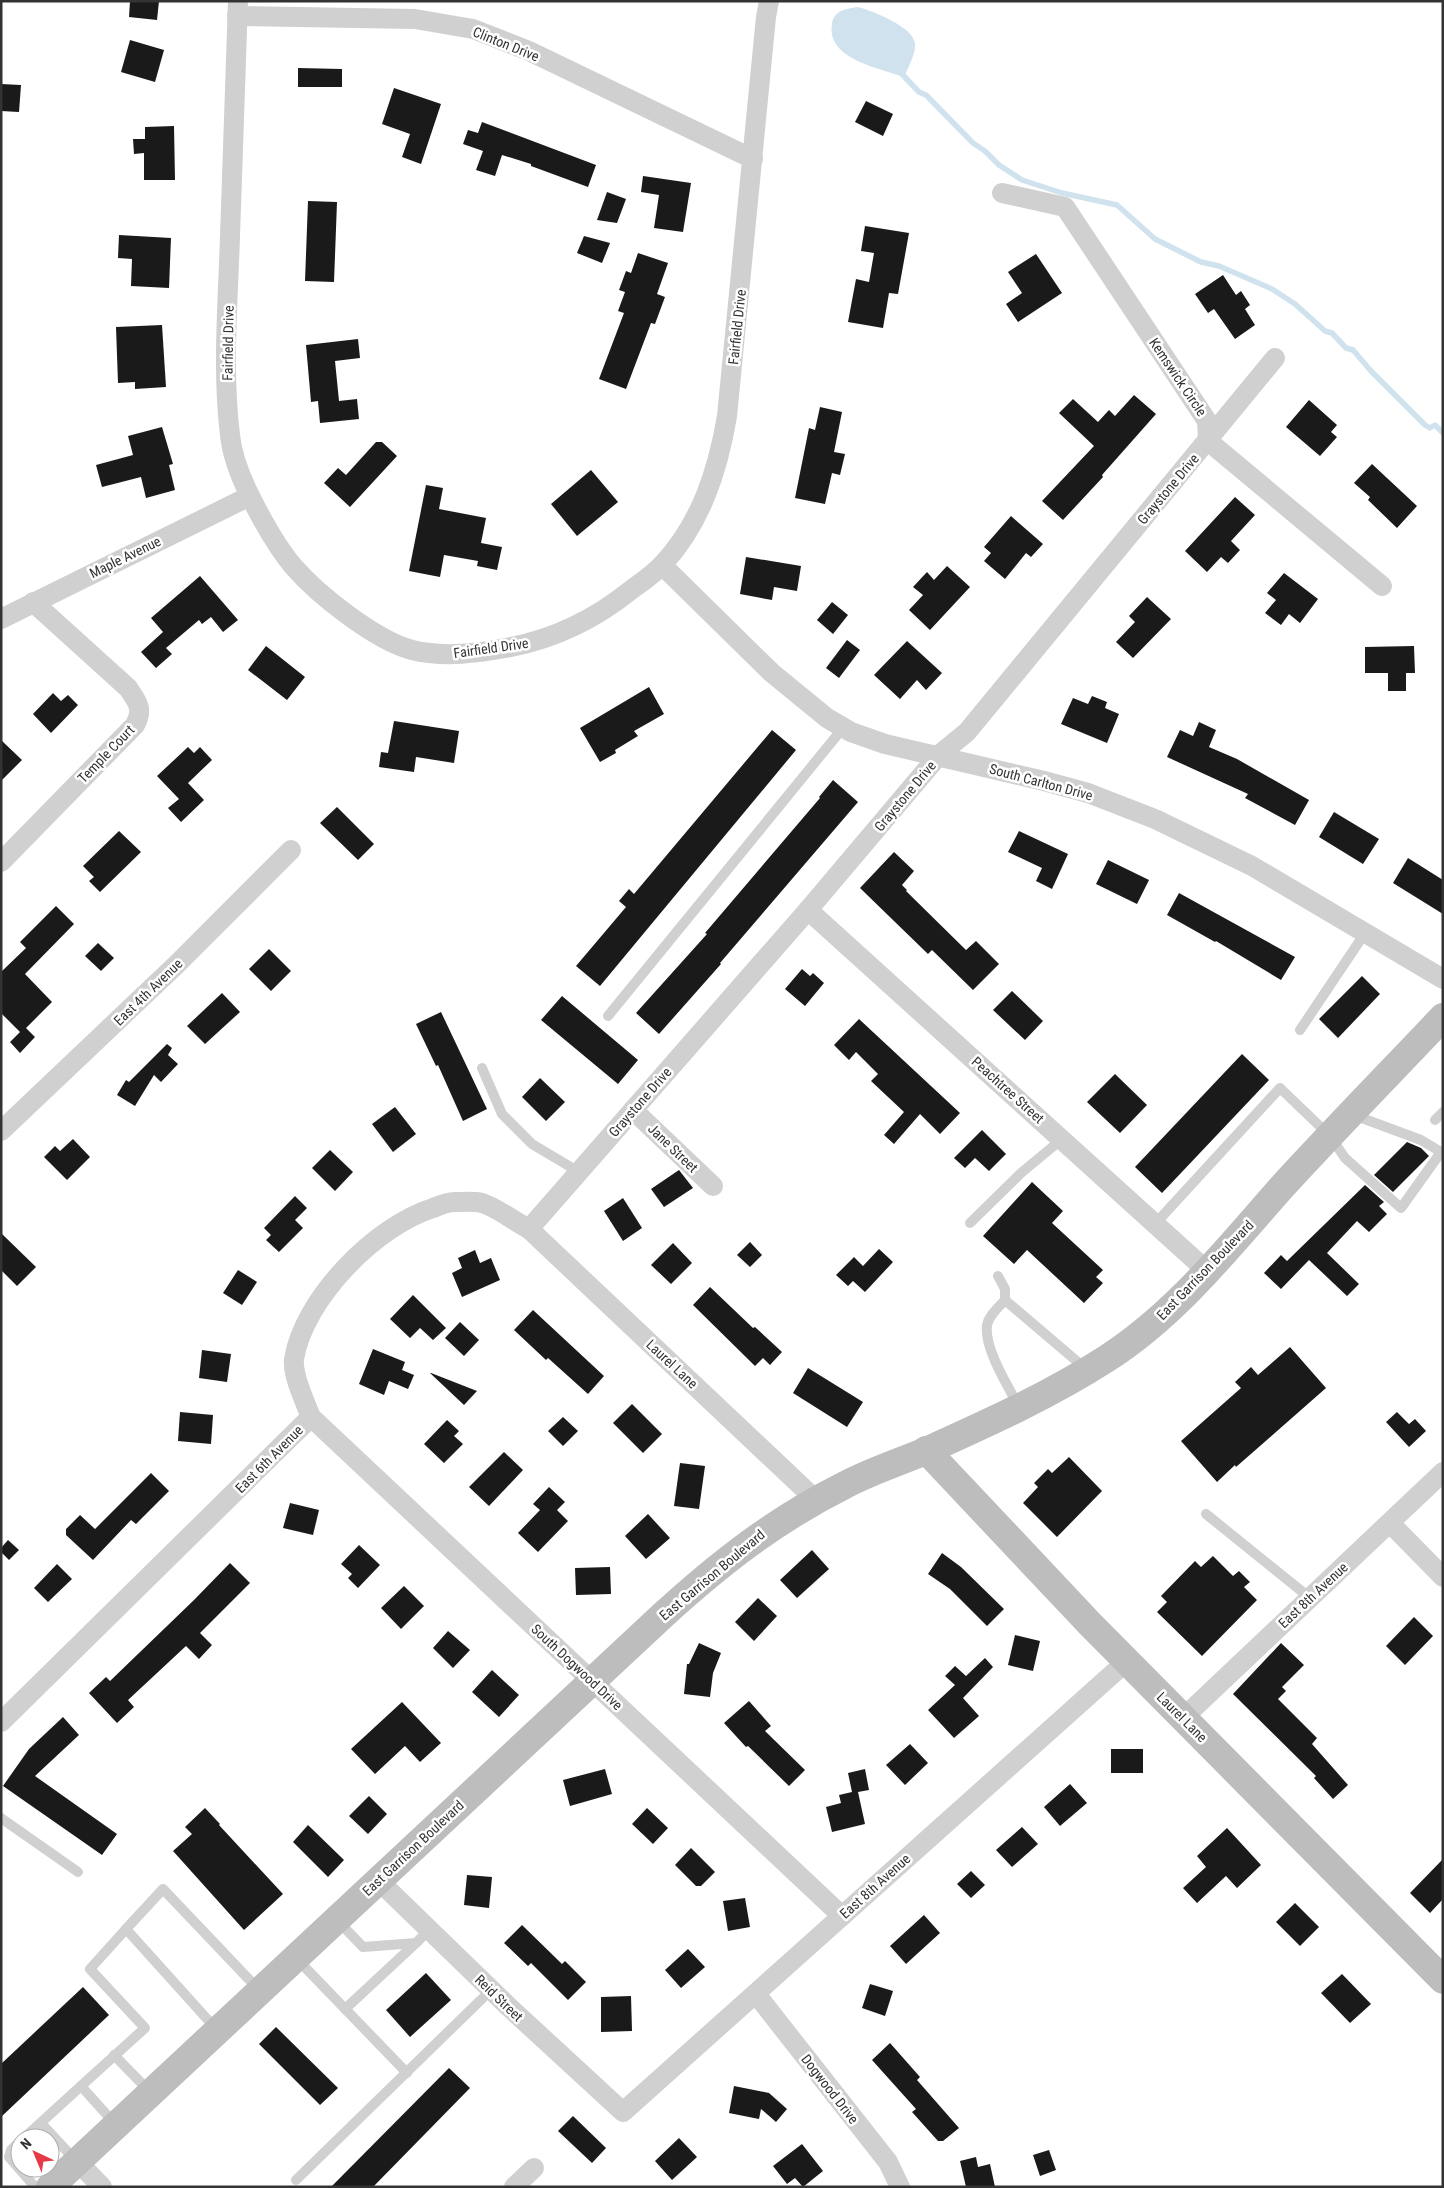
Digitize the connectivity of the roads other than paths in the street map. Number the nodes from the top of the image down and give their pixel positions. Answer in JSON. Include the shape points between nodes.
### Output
{"nodes":[{"id":1,"x":769,"y":1,"type":"edge"},
{"id":2,"x":238,"y":9,"type":"edge"},
{"id":3,"x":753,"y":158,"type":"junction"},
{"id":4,"x":1002,"y":193,"type":"dead end"},
{"id":5,"x":1275,"y":358,"type":"dead end"},
{"id":6,"x":1208,"y":441,"type":"junction"},
{"id":7,"x":250,"y":496,"type":"junction"},
{"id":8,"x":662,"y":566,"type":"junction"},
{"id":9,"x":1382,"y":586,"type":"dead end"},
{"id":10,"x":33,"y":602,"type":"junction"},
{"id":11,"x":1,"y":619,"type":"edge"},
{"id":12,"x":843,"y":728,"type":"junction"},
{"id":13,"x":940,"y":755,"type":"junction"},
{"id":14,"x":291,"y":850,"type":"dead end"},
{"id":15,"x":1,"y":862,"type":"edge"},
{"id":16,"x":808,"y":910,"type":"junction"},
{"id":17,"x":1365,"y":933,"type":"junction"},
{"id":18,"x":1443,"y":979,"type":"edge"},
{"id":19,"x":608,"y":1016,"type":"dead end"},
{"id":20,"x":1442,"y":1021,"type":"edge"},
{"id":21,"x":1300,"y":1030,"type":"dead end"},
{"id":22,"x":482,"y":1068,"type":"dead end"},
{"id":23,"x":633,"y":1110,"type":"junction"},
{"id":24,"x":1443,"y":1112,"type":"edge"},
{"id":25,"x":1350,"y":1114,"type":"junction"},
{"id":26,"x":1434,"y":1120,"type":"dead end"},
{"id":27,"x":1,"y":1131,"type":"edge"},
{"id":28,"x":1330,"y":1136,"type":"junction"},
{"id":29,"x":1062,"y":1139,"type":"junction"},
{"id":30,"x":579,"y":1172,"type":"junction"},
{"id":31,"x":713,"y":1186,"type":"dead end"},
{"id":32,"x":970,"y":1223,"type":"dead end"},
{"id":33,"x":1155,"y":1224,"type":"junction"},
{"id":34,"x":529,"y":1229,"type":"junction"},
{"id":35,"x":1207,"y":1271,"type":"junction"},
{"id":36,"x":998,"y":1276,"type":"dead end"},
{"id":37,"x":1005,"y":1300,"type":"junction"},
{"id":38,"x":1088,"y":1370,"type":"junction"},
{"id":39,"x":1018,"y":1407,"type":"junction"},
{"id":40,"x":311,"y":1417,"type":"junction"},
{"id":41,"x":926,"y":1450,"type":"junction"},
{"id":42,"x":1443,"y":1472,"type":"edge"},
{"id":43,"x":816,"y":1500,"type":"junction"},
{"id":44,"x":1206,"y":1514,"type":"dead end"},
{"id":45,"x":1390,"y":1523,"type":"junction"},
{"id":46,"x":1443,"y":1577,"type":"edge"},
{"id":47,"x":1310,"y":1598,"type":"junction"},
{"id":48,"x":1127,"y":1661,"type":"junction"},
{"id":49,"x":592,"y":1681,"type":"junction"},
{"id":50,"x":1183,"y":1718,"type":"junction"},
{"id":51,"x":1,"y":1722,"type":"edge"},
{"id":52,"x":1,"y":1818,"type":"edge"},
{"id":53,"x":78,"y":1872,"type":"dead end"},
{"id":54,"x":378,"y":1880,"type":"junction"},
{"id":55,"x":842,"y":1916,"type":"junction"},
{"id":56,"x":336,"y":1920,"type":"junction"},
{"id":57,"x":126,"y":1929,"type":"junction"},
{"id":58,"x":422,"y":1936,"type":"junction"},
{"id":59,"x":295,"y":1957,"type":"junction"},
{"id":60,"x":1443,"y":1980,"type":"edge"},
{"id":61,"x":492,"y":1990,"type":"junction"},
{"id":62,"x":260,"y":1991,"type":"junction"},
{"id":63,"x":756,"y":1994,"type":"junction"},
{"id":64,"x":345,"y":2009,"type":"junction"},
{"id":65,"x":217,"y":2030,"type":"junction"},
{"id":66,"x":114,"y":2055,"type":"junction"},
{"id":67,"x":407,"y":2074,"type":"junction"},
{"id":68,"x":81,"y":2086,"type":"junction"},
{"id":69,"x":150,"y":2093,"type":"junction"},
{"id":70,"x":623,"y":2112,"type":"joint"},
{"id":71,"x":41,"y":2123,"type":"junction"},
{"id":72,"x":116,"y":2125,"type":"junction"},
{"id":73,"x":35,"y":2128,"type":"edge"},
{"id":74,"x":77,"y":2161,"type":"junction"},
{"id":75,"x":534,"y":2168,"type":"dead end"},
{"id":76,"x":296,"y":2180,"type":"dead end"},
{"id":77,"x":50,"y":2187,"type":"edge"},
{"id":78,"x":102,"y":2187,"type":"edge"},
{"id":79,"x":514,"y":2187,"type":"edge"},
{"id":80,"x":900,"y":2187,"type":"edge"}],
"edges":[{"from":1,"to":3,"type":"street","name":"Fairfield Drive"},
{"from":2,"to":3,"type":"street","name":"Clinton Drive","via":[[415,19],[473,29],[529,51]]},
{"from":2,"to":7,"type":"street","name":"Fairfield Drive","via":[[226,366],[230,438]]},
{"from":3,"to":8,"type":"street","name":"Fairfield Drive","via":[[721,453],[697,516]]},
{"from":4,"to":6,"type":"street","name":"Kemswick Circle","via":[[1065,207],[1207,421]]},
{"from":5,"to":6,"type":"street","name":"Graystone Drive"},
{"from":6,"to":9,"type":"street"},
{"from":6,"to":13,"type":"street","name":"Graystone Drive","via":[[967,732]]},
{"from":7,"to":8,"type":"street","name":"Fairfield Drive","via":[[292,565],[312,586],[385,638],[411,649],[440,654],[528,644],[556,635],[608,609]]},
{"from":7,"to":10,"type":"street","name":"Maple Avenue"},
{"from":8,"to":12,"type":"street","name":"South Carlton Drive","via":[[802,700]]},
{"from":10,"to":11,"type":"street","name":"Maple Avenue"},
{"from":10,"to":15,"type":"street","name":"Temple Court","via":[[128,688],[138,701],[140,710],[135,725]]},
{"from":12,"to":13,"type":"street","name":"South Carlton Drive","via":[[884,744]]},
{"from":12,"to":19,"type":"lane"},
{"from":13,"to":16,"type":"street","name":"Graystone Drive"},
{"from":13,"to":17,"type":"street","name":"South Carlton Drive","via":[[1044,780],[1138,812],[1252,866]]},
{"from":14,"to":27,"type":"street","name":"East 4th Avenue","via":[[176,965]]},
{"from":16,"to":23,"type":"street","name":"Graystone Drive"},
{"from":16,"to":29,"type":"street","name":"Peachtree Street"},
{"from":17,"to":18,"type":"street","name":"South Carlton Drive"},
{"from":17,"to":21,"type":"lane"},
{"from":20,"to":25,"type":"main road","name":"East Garrison Boulevard"},
{"from":22,"to":30,"type":"lane","via":[[502,1114],[532,1144]]},
{"from":23,"to":30,"type":"street","name":"Graystone Drive"},
{"from":23,"to":31,"type":"street","name":"Jane Street"},
{"from":24,"to":26,"type":"lane"},
{"from":25,"to":28,"type":"main road","name":"East Garrison Boulevard"},
{"from":25,"to":28,"type":"lane","via":[[1421,1140],[1441,1152],[1401,1208],[1345,1158]]},
{"from":28,"to":33,"type":"lane","via":[[1280,1088]]},
{"from":28,"to":35,"type":"main road","name":"East Garrison Boulevard"},
{"from":29,"to":32,"type":"lane","via":[[1020,1172]]},
{"from":29,"to":33,"type":"street","name":"Peachtree Street"},
{"from":30,"to":34,"type":"street","name":"Graystone Drive"},
{"from":33,"to":35,"type":"street","name":"Peachtree Street"},
{"from":34,"to":40,"type":"street","name":"East 6th Avenue","via":[[482,1203],[453,1201],[425,1210],[375,1242],[333,1283],[301,1334],[294,1361]]},
{"from":34,"to":43,"type":"street","name":"Laurel Lane"},
{"from":35,"to":38,"type":"main road","name":"East Garrison Boulevard","via":[[1154,1324]]},
{"from":36,"to":37,"type":"lane","via":[[1005,1289]]},
{"from":37,"to":38,"type":"lane"},
{"from":37,"to":39,"type":"lane","via":[[987,1325],[988,1339]]},
{"from":38,"to":39,"type":"main road","name":"East Garrison Boulevard"},
{"from":39,"to":41,"type":"main road","name":"East Garrison Boulevard"},
{"from":40,"to":49,"type":"street","name":"South Dogwood Drive"},
{"from":40,"to":51,"type":"street","name":"East 6th Avenue"},
{"from":41,"to":43,"type":"main road","name":"East Garrison Boulevard"},
{"from":41,"to":48,"type":"main road","name":"Laurel Lane"},
{"from":42,"to":45,"type":"street","name":"East 8th Avenue"},
{"from":43,"to":49,"type":"main road","name":"East Garrison Boulevard","via":[[739,1549]]},
{"from":44,"to":47,"type":"lane"},
{"from":45,"to":46,"type":"street"},
{"from":45,"to":47,"type":"street","name":"East 8th Avenue"},
{"from":47,"to":50,"type":"street","name":"East 8th Avenue"},
{"from":48,"to":50,"type":"main road","name":"Laurel Lane"},
{"from":48,"to":55,"type":"street","name":"East 8th Avenue"},
{"from":49,"to":54,"type":"main road","name":"East Garrison Boulevard"},
{"from":49,"to":55,"type":"street","name":"South Dogwood Drive"},
{"from":50,"to":60,"type":"main road","name":"Laurel Lane"},
{"from":52,"to":53,"type":"lane"},
{"from":54,"to":56,"type":"main road","name":"East Garrison Boulevard"},
{"from":54,"to":58,"type":"street","name":"Reid Street"},
{"from":55,"to":63,"type":"street","name":"East 8th Avenue"},
{"from":56,"to":58,"type":"lane","via":[[363,1946]]},
{"from":56,"to":59,"type":"main road","name":"East Garrison Boulevard"},
{"from":57,"to":62,"type":"lane","via":[[162,1889]]},
{"from":57,"to":65,"type":"lane"},
{"from":57,"to":66,"type":"lane","via":[[90,1969],[145,2028]]},
{"from":58,"to":61,"type":"street","name":"Reid Street"},
{"from":58,"to":64,"type":"lane"},
{"from":59,"to":62,"type":"main road","name":"East Garrison Boulevard"},
{"from":59,"to":64,"type":"lane"},
{"from":61,"to":67,"type":"lane"},
{"from":61,"to":70,"type":"street","name":"Reid Street"},
{"from":62,"to":65,"type":"main road","name":"East Garrison Boulevard"},
{"from":63,"to":70,"type":"street","name":"East 8th Avenue"},
{"from":63,"to":80,"type":"street","name":"Dogwood Drive","via":[[888,2162]]},
{"from":64,"to":67,"type":"lane"},
{"from":65,"to":69,"type":"main road","name":"East Garrison Boulevard"},
{"from":66,"to":68,"type":"lane"},
{"from":66,"to":69,"type":"lane"},
{"from":67,"to":76,"type":"lane"},
{"from":68,"to":71,"type":"lane"},
{"from":68,"to":72,"type":"lane"},
{"from":69,"to":72,"type":"main road","name":"East Garrison Boulevard"},
{"from":71,"to":73,"type":"lane"},
{"from":71,"to":74,"type":"lane"},
{"from":72,"to":74,"type":"main road","name":"East Garrison Boulevard"},
{"from":74,"to":77,"type":"main road","name":"East Garrison Boulevard"},
{"from":74,"to":78,"type":"street"},
{"from":75,"to":79,"type":"street"}]}
